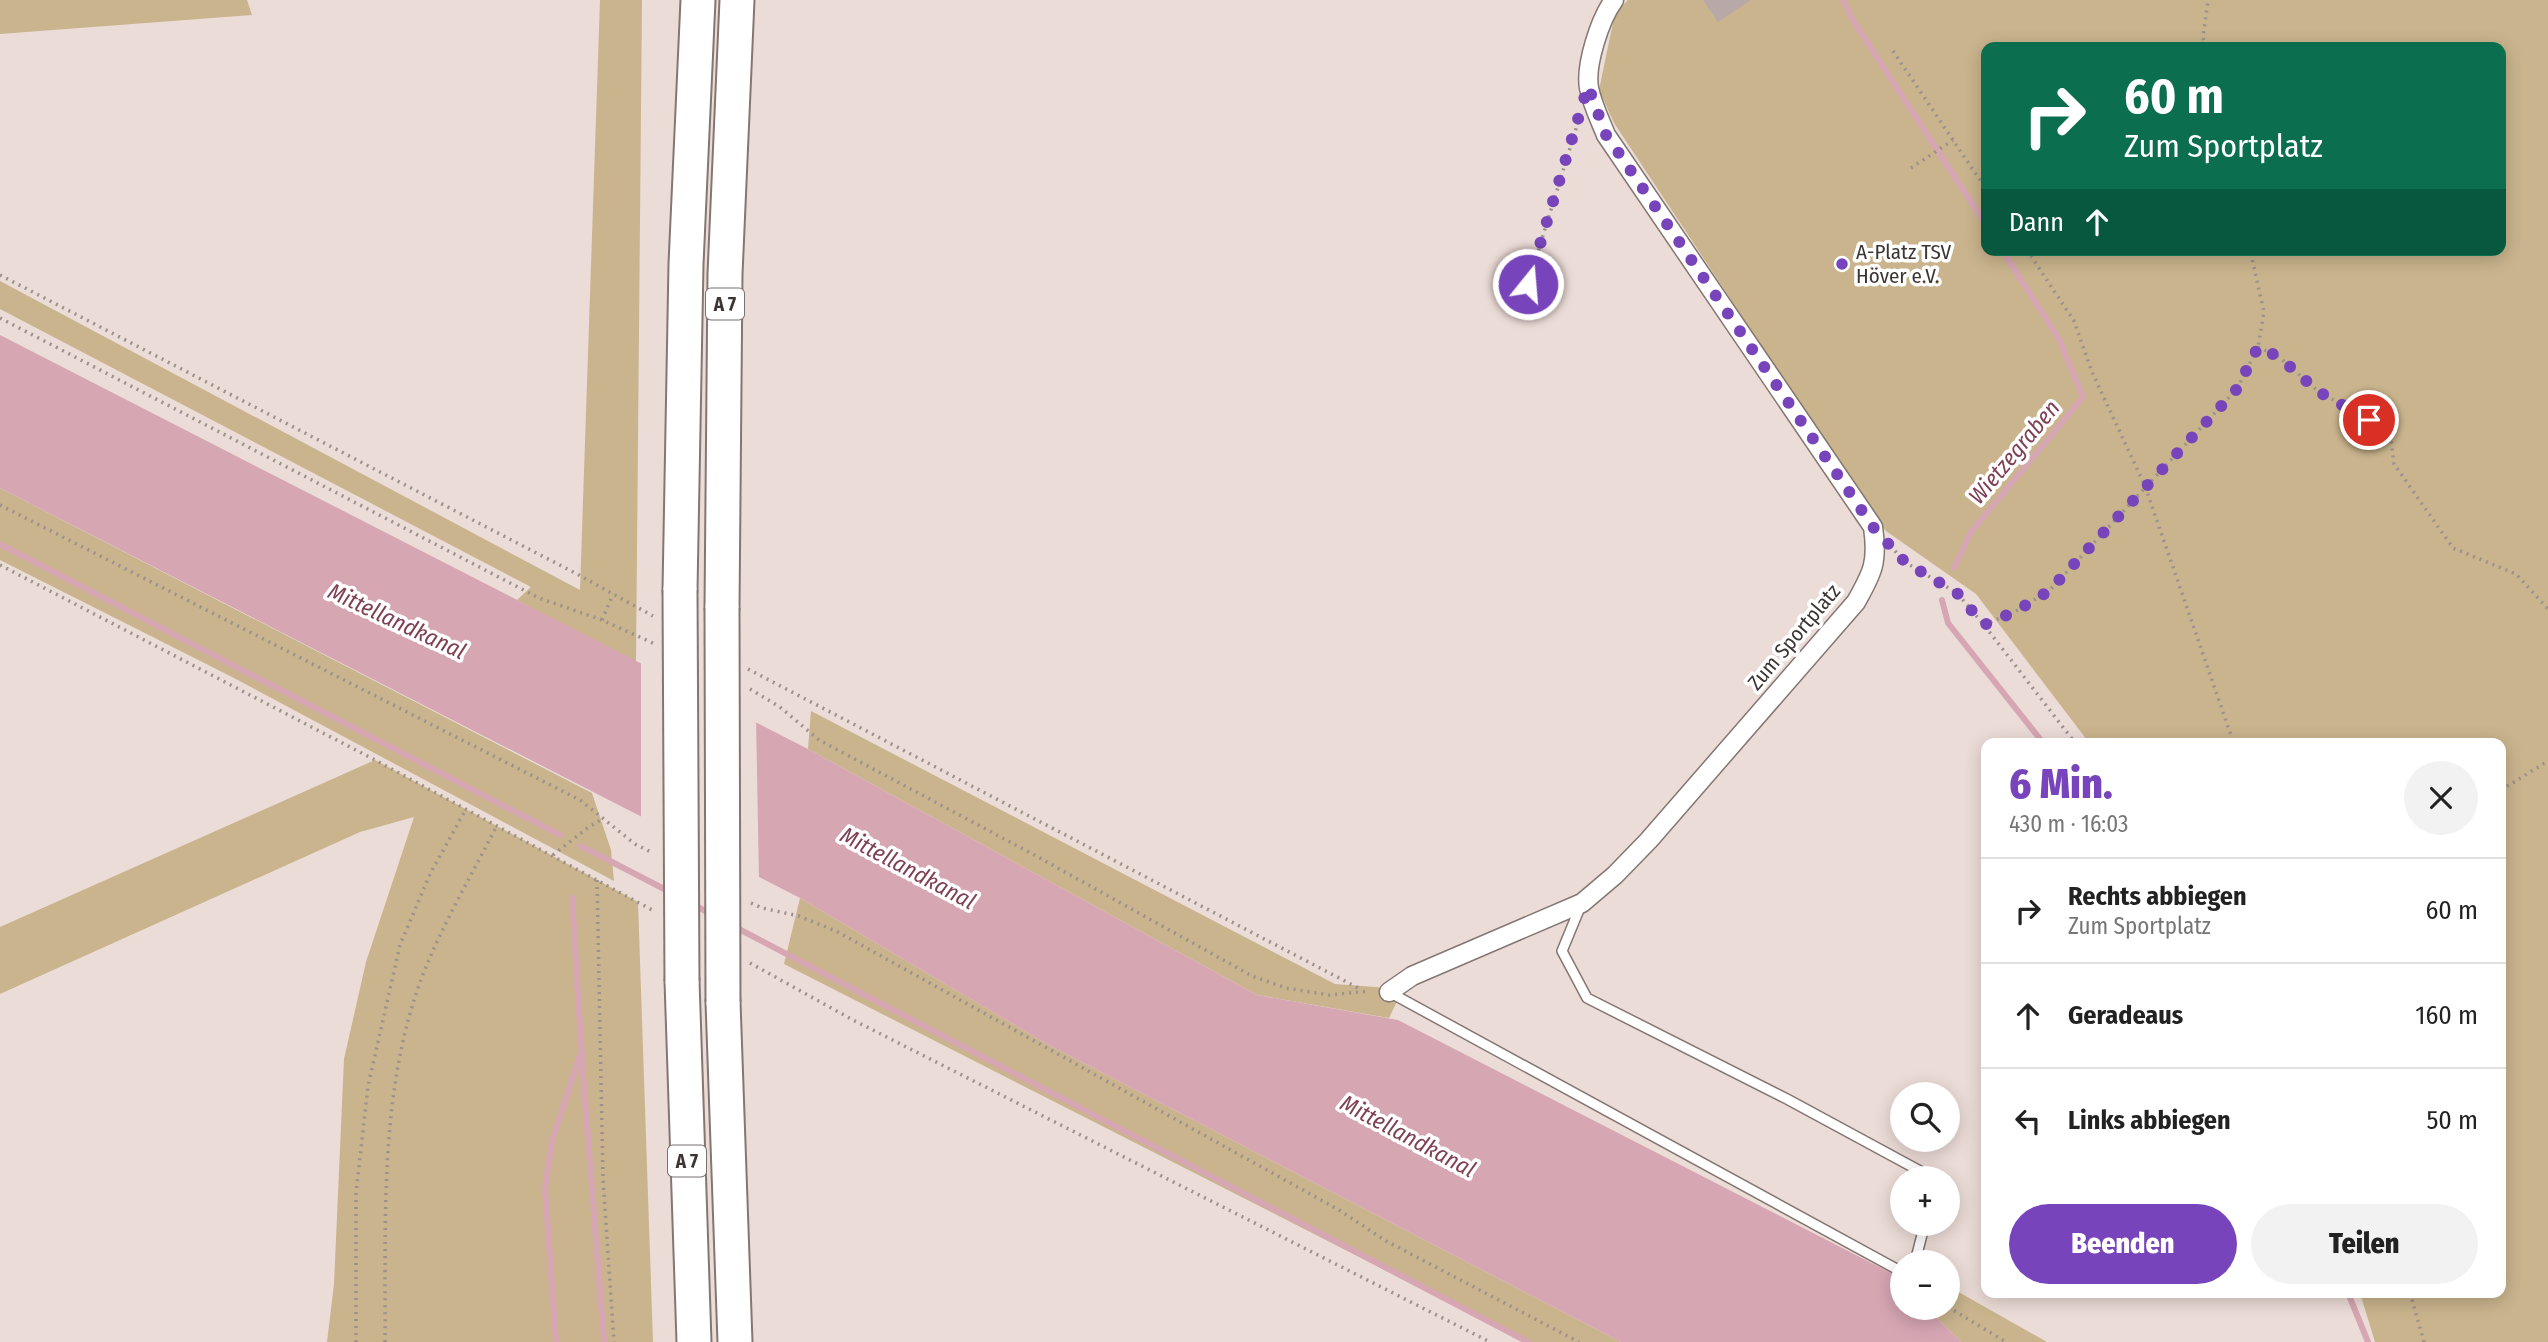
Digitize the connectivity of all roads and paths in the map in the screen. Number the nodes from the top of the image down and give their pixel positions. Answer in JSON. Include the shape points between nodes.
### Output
{"nodes":[{"id":1,"x":698,"y":0,"type":"edge"},
{"id":2,"x":737,"y":0,"type":"edge"},
{"id":3,"x":1614,"y":0,"type":"edge"},
{"id":4,"x":2208,"y":0,"type":"edge"},
{"id":5,"x":2204,"y":42,"type":"edge"},
{"id":6,"x":1893,"y":51,"type":"dead end"},
{"id":7,"x":1588,"y":86,"type":"junction"},
{"id":8,"x":1954,"y":140,"type":"junction"},
{"id":9,"x":1911,"y":168,"type":"dead end"},
{"id":10,"x":1981,"y":181,"type":"edge"},
{"id":11,"x":2031,"y":256,"type":"edge"},
{"id":12,"x":2251,"y":256,"type":"edge"},
{"id":13,"x":0,"y":275,"type":"edge"},
{"id":14,"x":1528,"y":284,"type":"dead end"},
{"id":15,"x":0,"y":318,"type":"edge"},
{"id":16,"x":2258,"y":347,"type":"junction"},
{"id":17,"x":2145,"y":486,"type":"junction"},
{"id":18,"x":0,"y":505,"type":"edge"},
{"id":19,"x":1873,"y":527,"type":"junction"},
{"id":20,"x":0,"y":565,"type":"edge"},
{"id":21,"x":614,"y":594,"type":"junction"},
{"id":22,"x":2548,"y":608,"type":"edge"},
{"id":23,"x":658,"y":619,"type":"dead end"},
{"id":24,"x":602,"y":620,"type":"junction"},
{"id":25,"x":1984,"y":625,"type":"junction"},
{"id":26,"x":651,"y":642,"type":"dead end"},
{"id":27,"x":774,"y":684,"type":"dead end"},
{"id":28,"x":751,"y":690,"type":"dead end"},
{"id":29,"x":2071,"y":738,"type":"edge"},
{"id":30,"x":2232,"y":738,"type":"edge"},
{"id":31,"x":2548,"y":761,"type":"edge"},
{"id":32,"x":2506,"y":787,"type":"edge"},
{"id":33,"x":466,"y":809,"type":"junction"},
{"id":34,"x":604,"y":818,"type":"junction"},
{"id":35,"x":497,"y":825,"type":"junction"},
{"id":36,"x":635,"y":844,"type":"dead end"},
{"id":37,"x":553,"y":855,"type":"junction"},
{"id":38,"x":597,"y":880,"type":"junction"},
{"id":39,"x":1582,"y":903,"type":"junction"},
{"id":40,"x":762,"y":908,"type":"dead end"},
{"id":41,"x":662,"y":915,"type":"dead end"},
{"id":42,"x":746,"y":961,"type":"dead end"},
{"id":43,"x":1389,"y":992,"type":"joint"},
{"id":44,"x":1911,"y":1166,"type":"edge"},
{"id":45,"x":1890,"y":1265,"type":"edge"},
{"id":46,"x":2411,"y":1298,"type":"edge"},
{"id":47,"x":1960,"y":1314,"type":"edge"},
{"id":48,"x":356,"y":1342,"type":"edge"},
{"id":49,"x":385,"y":1342,"type":"edge"},
{"id":50,"x":614,"y":1342,"type":"edge"},
{"id":51,"x":694,"y":1342,"type":"edge"},
{"id":52,"x":735,"y":1342,"type":"edge"},
{"id":53,"x":1490,"y":1342,"type":"edge"},
{"id":54,"x":1579,"y":1342,"type":"edge"},
{"id":55,"x":2006,"y":1342,"type":"edge"},
{"id":56,"x":2424,"y":1342,"type":"edge"}],
"edges":[{"from":1,"to":51,"type":"highway","number":"A 7","bridge":true,"via":[[686,264],[680,590],[682,981]]},
{"from":2,"to":52,"type":"highway","number":"A 7","bridge":true,"via":[[725,274],[722,608],[723,1002]]},
{"from":3,"to":7,"type":"street","via":[[1600,27]]},
{"from":4,"to":5,"type":"path"},
{"from":6,"to":8,"type":"path"},
{"from":7,"to":14,"type":"path"},
{"from":7,"to":19,"type":"street","via":[[1616,149]]},
{"from":8,"to":9,"type":"path"},
{"from":8,"to":10,"type":"path"},
{"from":11,"to":17,"type":"path","via":[[2074,321],[2092,372]]},
{"from":12,"to":16,"type":"path","via":[[2264,312]]},
{"from":13,"to":21,"type":"path"},
{"from":15,"to":24,"type":"path","via":[[540,598]]},
{"from":16,"to":17,"type":"path","via":[[2237,389]]},
{"from":16,"to":22,"type":"path","via":[[2279,357],[2319,392],[2390,431],[2394,464],[2453,548],[2516,574]]},
{"from":17,"to":25,"type":"path","via":[[2049,591]]},
{"from":17,"to":30,"type":"path"},
{"from":18,"to":34,"type":"path","via":[[580,800]]},
{"from":19,"to":25,"type":"path","via":[[1905,562],[1957,593]]},
{"from":19,"to":39,"type":"street","name":"Zum Sportplatz","via":[[1877,553],[1856,601],[1649,840]]},
{"from":20,"to":33,"type":"path"},
{"from":21,"to":23,"type":"path"},
{"from":21,"to":24,"type":"path"},
{"from":24,"to":26,"type":"path"},
{"from":25,"to":29,"type":"path"},
{"from":27,"to":28,"type":"path","via":[[1363,991],[1329,995],[1286,988],[1252,976],[820,740]]},
{"from":31,"to":32,"type":"path"},
{"from":33,"to":35,"type":"path"},
{"from":33,"to":48,"type":"path","via":[[430,874],[400,946],[368,1086],[356,1193]]},
{"from":34,"to":36,"type":"path"},
{"from":34,"to":37,"type":"path"},
{"from":35,"to":37,"type":"path"},
{"from":35,"to":49,"type":"path","via":[[437,941],[402,1044],[386,1192]]},
{"from":37,"to":38,"type":"path"},
{"from":38,"to":41,"type":"path"},
{"from":38,"to":50,"type":"path","via":[[603,1179]]},
{"from":39,"to":43,"type":"street","name":"Zum Sportplatz","via":[[1412,976]]},
{"from":39,"to":44,"type":"lane","via":[[1562,951],[1587,998]]},
{"from":40,"to":54,"type":"path","via":[[799,916],[848,938],[1339,1210],[1386,1241]]},
{"from":42,"to":53,"type":"path","via":[[853,1020]]},
{"from":43,"to":45,"type":"lane"},
{"from":46,"to":56,"type":"path"},
{"from":47,"to":55,"type":"path"}]}
